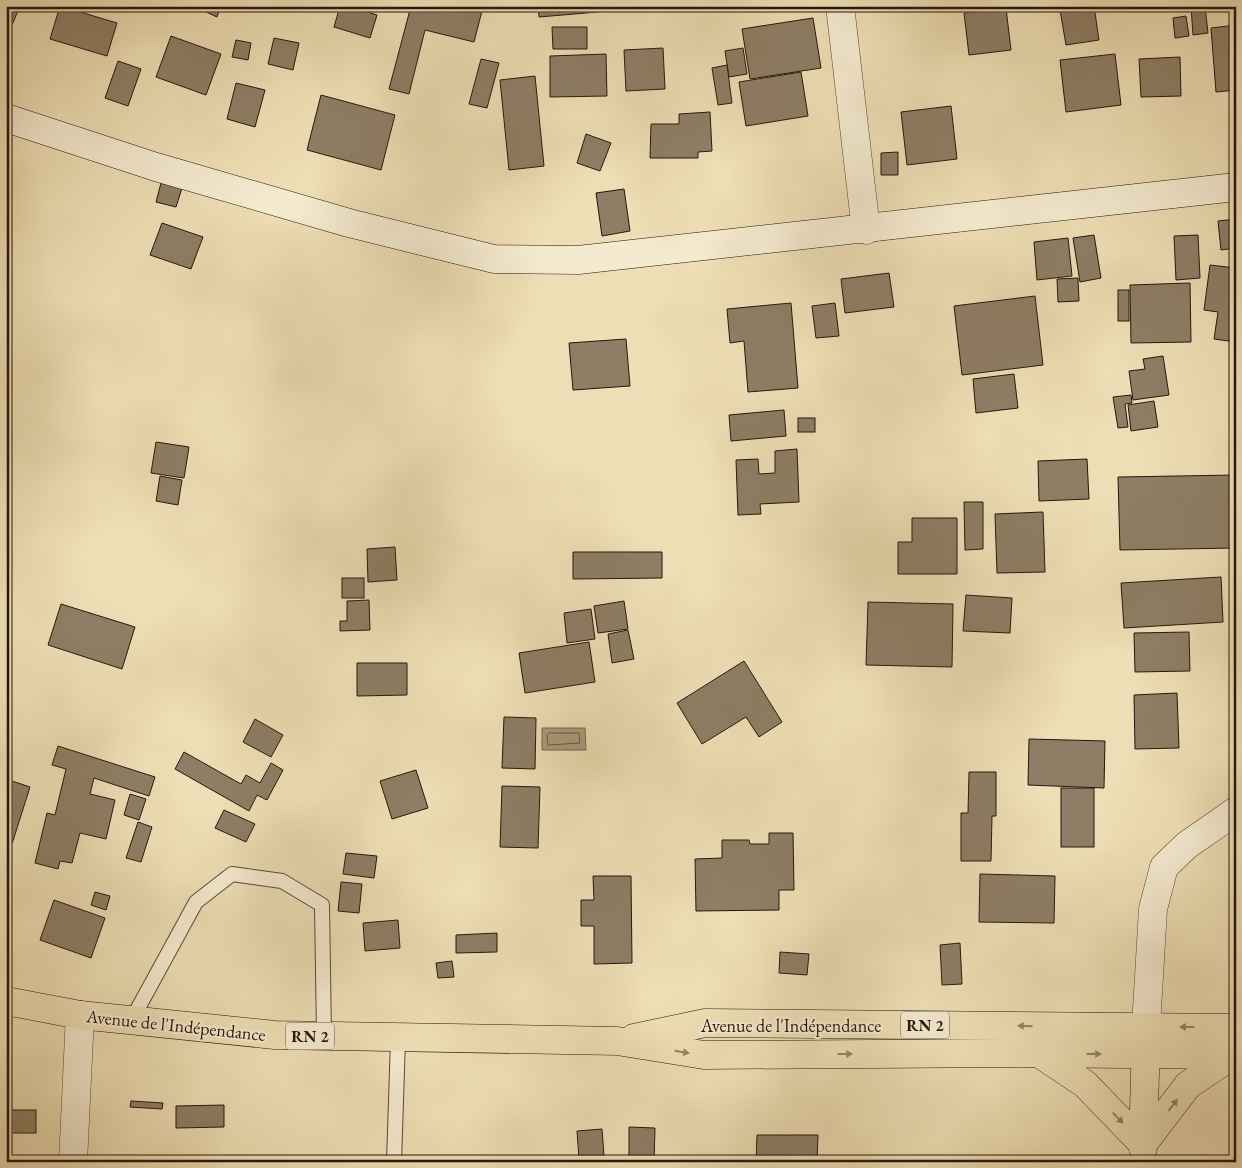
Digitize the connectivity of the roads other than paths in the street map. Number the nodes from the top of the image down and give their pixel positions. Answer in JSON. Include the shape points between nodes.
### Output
{"nodes":[{"id":1,"x":840,"y":6,"type":"edge"},
{"id":2,"x":6,"y":118,"type":"edge"},
{"id":3,"x":1236,"y":187,"type":"edge"},
{"id":4,"x":866,"y":230,"type":"junction"},
{"id":5,"x":1236,"y":811,"type":"edge"},
{"id":6,"x":6,"y":1001,"type":"edge"},
{"id":7,"x":80,"y":1016,"type":"junction"},
{"id":8,"x":132,"y":1021,"type":"junction"},
{"id":9,"x":1146,"y":1027,"type":"junction"},
{"id":10,"x":1236,"y":1028,"type":"edge"},
{"id":11,"x":324,"y":1036,"type":"junction"},
{"id":12,"x":398,"y":1039,"type":"junction"},
{"id":13,"x":617,"y":1041,"type":"junction"},
{"id":14,"x":1040,"y":1054,"type":"junction"},
{"id":15,"x":1145,"y":1054,"type":"junction"},
{"id":16,"x":1234,"y":1055,"type":"edge"},
{"id":17,"x":1143,"y":1153,"type":"edge"},
{"id":18,"x":73,"y":1162,"type":"edge"},
{"id":19,"x":394,"y":1162,"type":"edge"}],
"edges":[{"from":1,"to":4,"type":"street"},
{"from":2,"to":4,"type":"street","via":[[156,167],[494,259],[578,260]]},
{"from":3,"to":4,"type":"street"},
{"from":5,"to":9,"type":"street","via":[[1186,846],[1164,867],[1153,909]]},
{"from":6,"to":7,"type":"main road","name":"Avenue de l'Indépendance","number":"RN 2"},
{"from":7,"to":8,"type":"main road","name":"Avenue de l'Indépendance","number":"RN 2"},
{"from":7,"to":18,"type":"street"},
{"from":8,"to":11,"type":"main road","name":"Avenue de l'Indépendance","number":"RN 2","via":[[275,1035]]},
{"from":8,"to":11,"type":"lane","via":[[196,902],[232,874],[282,881],[322,905]]},
{"from":10,"to":9,"type":"main road","name":"Avenue de l'Indépendance","number":"RN 2","one_way":true},
{"from":9,"to":13,"type":"main road","name":"Avenue de l'Indépendance","number":"RN 2","one_way":true,"via":[[705,1023]]},
{"from":9,"to":15,"type":"main road"},
{"from":11,"to":12,"type":"main road","name":"Avenue de l'Indépendance","number":"RN 2"},
{"from":12,"to":13,"type":"main road","name":"Avenue de l'Indépendance","number":"RN 2"},
{"from":12,"to":19,"type":"lane"},
{"from":13,"to":14,"type":"main road","name":"Avenue de l'Indépendance","number":"RN 2","one_way":true,"via":[[704,1055]]},
{"from":14,"to":15,"type":"main road","name":"Avenue de l'Indépendance","number":"RN 2","one_way":true},
{"from":14,"to":17,"type":"main road","one_way":true,"via":[[1085,1084]]},
{"from":15,"to":16,"type":"main road","name":"Avenue de l'Indépendance","number":"RN 2"},
{"from":15,"to":17,"type":"main road"},
{"from":17,"to":16,"type":"main road","one_way":true,"via":[[1188,1085]]}]}
